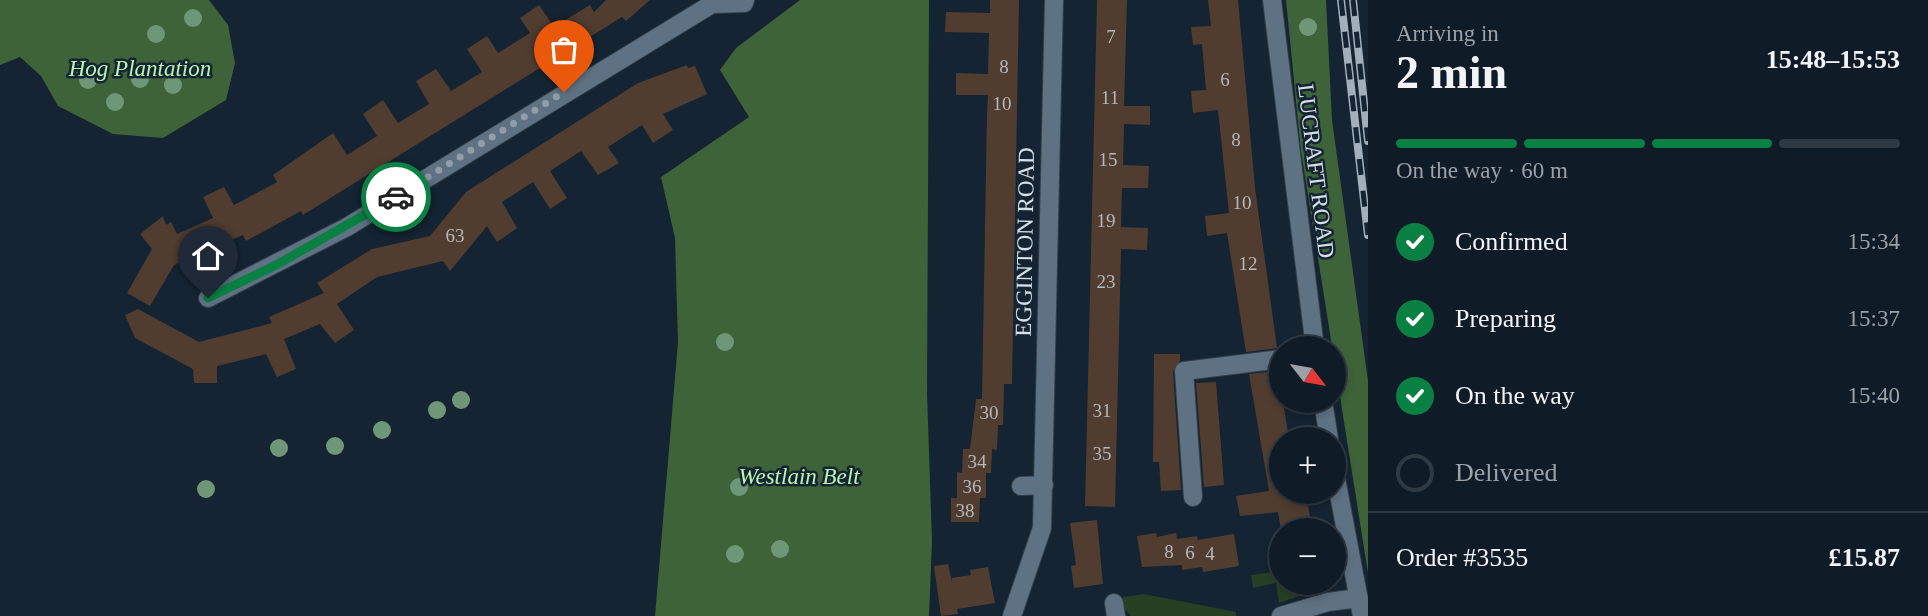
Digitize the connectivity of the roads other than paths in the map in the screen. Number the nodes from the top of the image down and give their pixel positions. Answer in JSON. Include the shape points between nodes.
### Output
{"nodes":[{"id":1,"x":745,"y":0,"type":"edge"},
{"id":2,"x":1055,"y":0,"type":"edge"},
{"id":3,"x":1272,"y":0,"type":"edge"},
{"id":4,"x":208,"y":298,"type":"dead end"},
{"id":5,"x":1314,"y":336,"type":"edge"},
{"id":6,"x":1269,"y":360,"type":"edge"},
{"id":7,"x":1044,"y":485,"type":"junction"},
{"id":8,"x":1021,"y":486,"type":"dead end"},
{"id":9,"x":1193,"y":497,"type":"dead end"},
{"id":10,"x":1341,"y":504,"type":"edge"},
{"id":11,"x":1359,"y":598,"type":"junction"},
{"id":12,"x":1012,"y":616,"type":"edge"},
{"id":13,"x":1280,"y":616,"type":"edge"},
{"id":14,"x":1362,"y":616,"type":"edge"}],
"edges":[{"from":1,"to":4,"type":"street","via":[[712,4],[346,227]]},
{"from":2,"to":7,"type":"street","name":"EGGINTON ROAD"},
{"from":3,"to":5,"type":"street","name":"LUCRAFT ROAD"},
{"from":6,"to":9,"type":"street","via":[[1184,371]]},
{"from":7,"to":8,"type":"street"},
{"from":7,"to":12,"type":"street","name":"EGGINTON ROAD","via":[[1039,542]]},
{"from":10,"to":11,"type":"street"},
{"from":11,"to":13,"type":"street"},
{"from":11,"to":14,"type":"street"}]}
